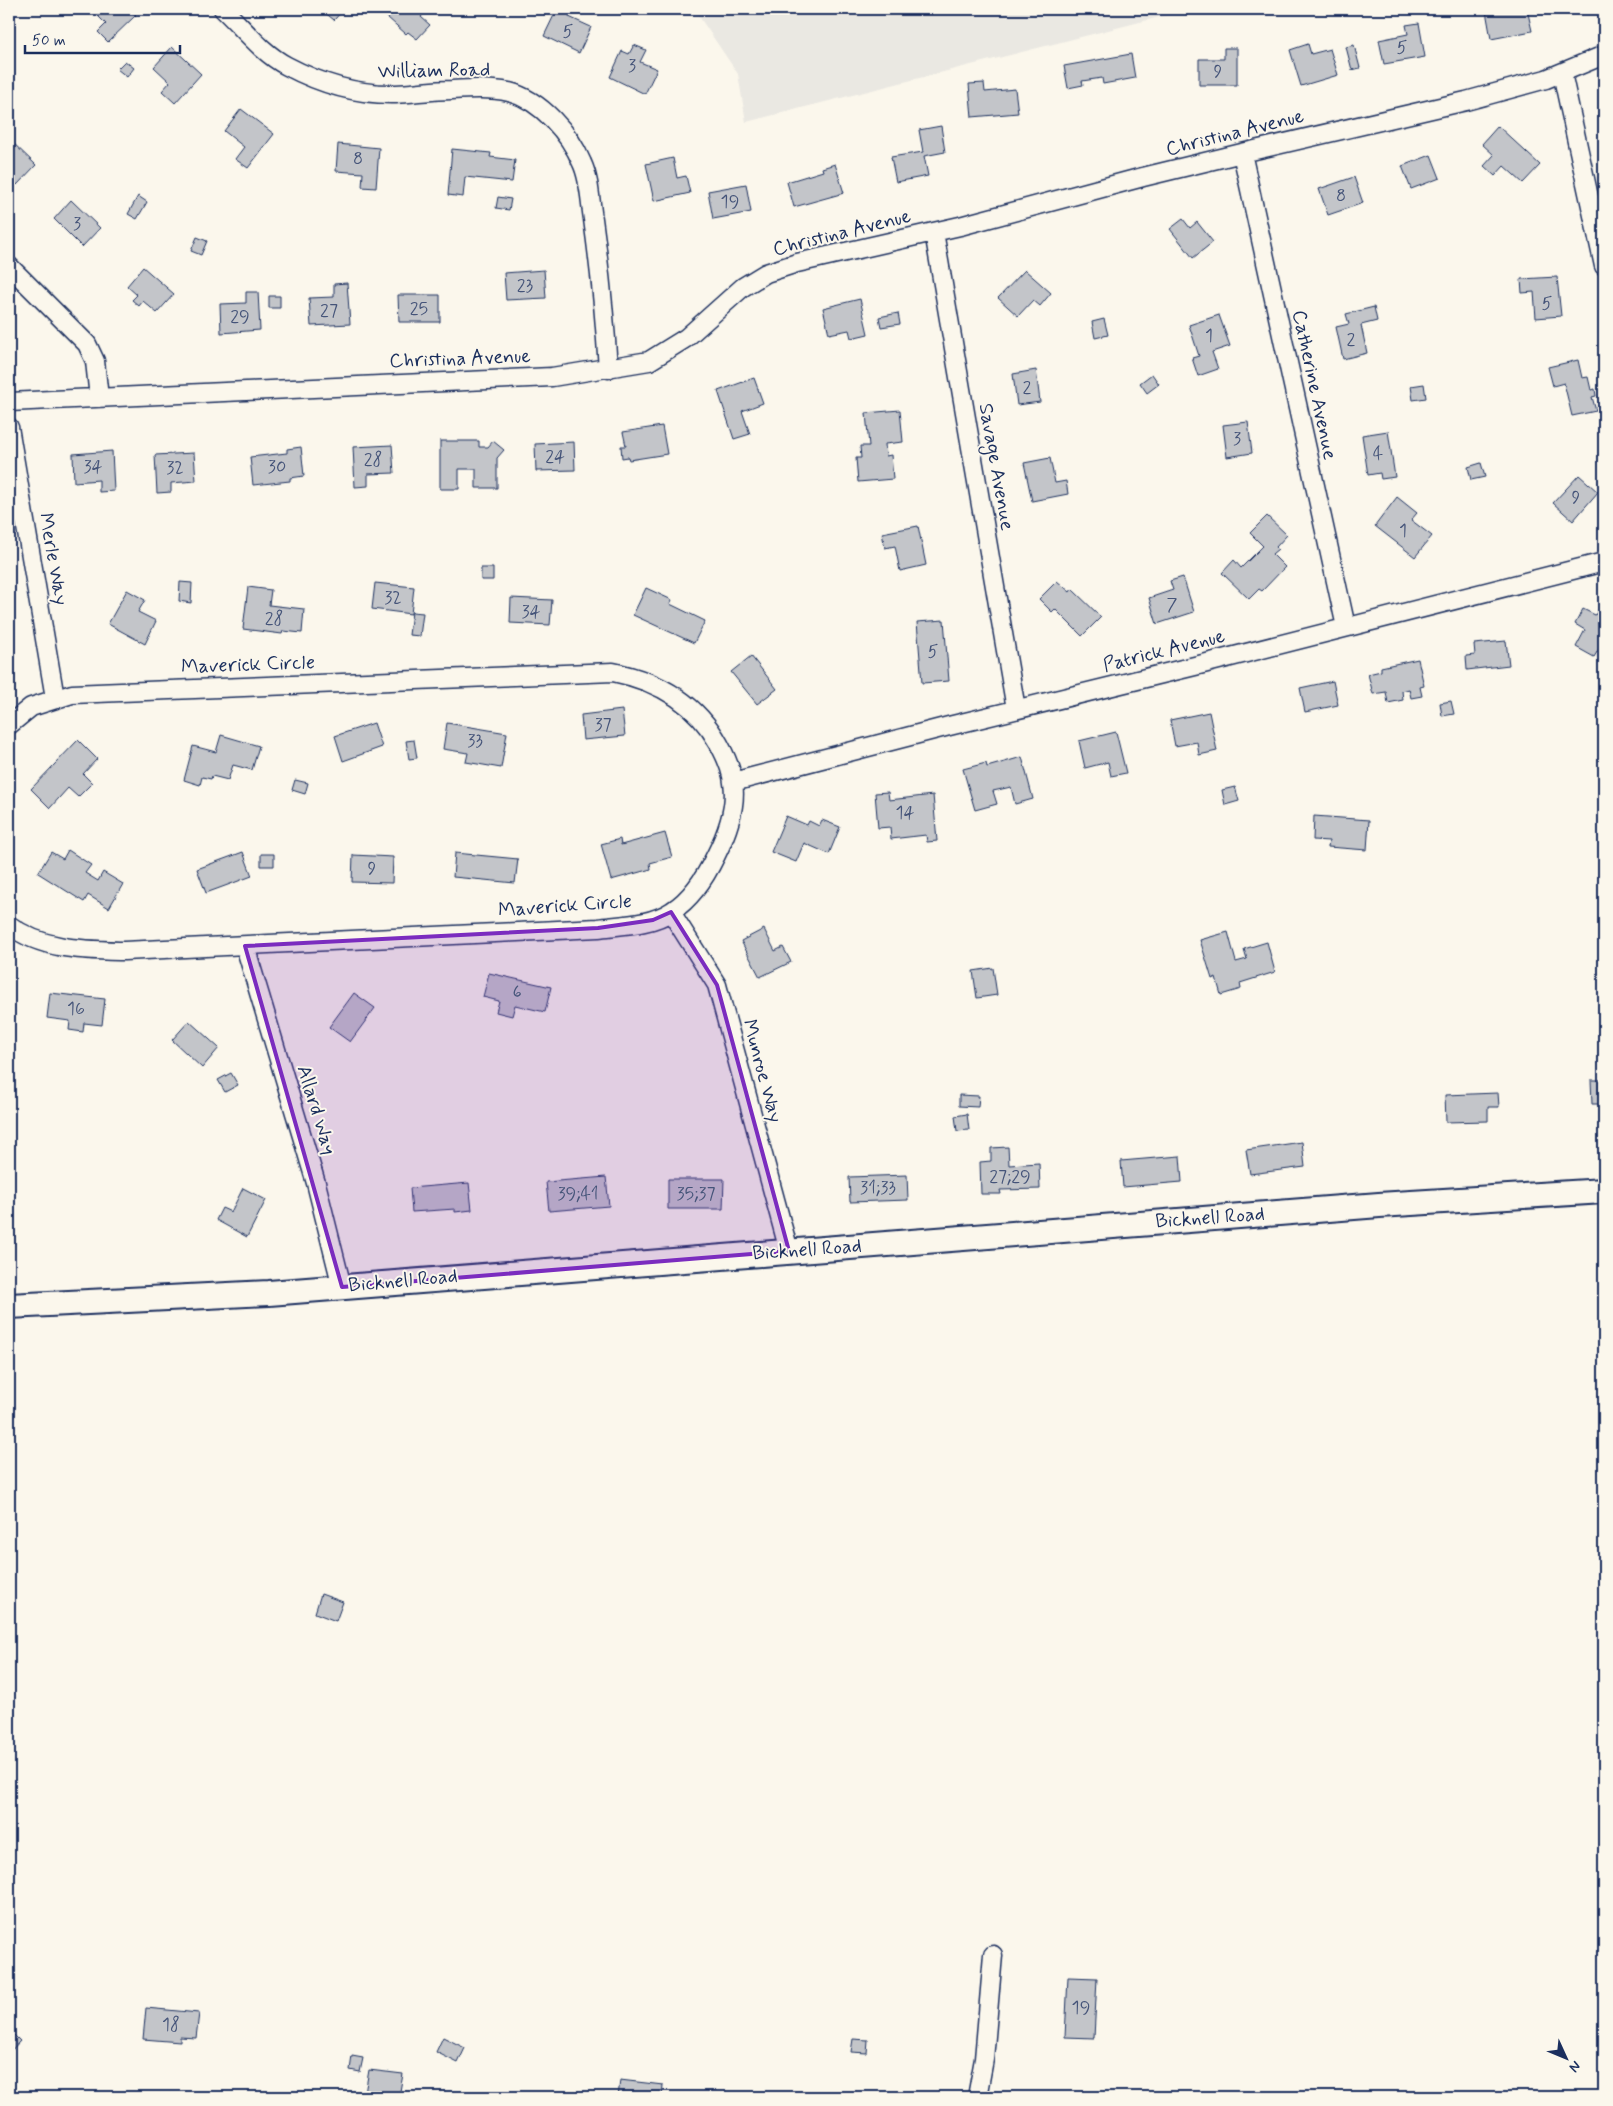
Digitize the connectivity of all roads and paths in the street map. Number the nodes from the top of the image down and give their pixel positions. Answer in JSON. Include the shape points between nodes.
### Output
{"nodes":[{"id":1,"x":223,"y":9,"type":"edge"},
{"id":2,"x":1604,"y":55,"type":"edge"},
{"id":3,"x":1562,"y":72,"type":"junction"},
{"id":4,"x":1242,"y":153,"type":"junction"},
{"id":5,"x":934,"y":232,"type":"junction"},
{"id":6,"x":9,"y":266,"type":"edge"},
{"id":7,"x":1604,"y":266,"type":"edge"},
{"id":8,"x":608,"y":369,"type":"junction"},
{"id":9,"x":99,"y":398,"type":"junction"},
{"id":10,"x":9,"y":402,"type":"edge"},
{"id":11,"x":9,"y":428,"type":"edge"},
{"id":12,"x":1604,"y":562,"type":"edge"},
{"id":13,"x":1346,"y":627,"type":"junction"},
{"id":14,"x":55,"y":698,"type":"junction"},
{"id":15,"x":1016,"y":710,"type":"junction"},
{"id":16,"x":9,"y":725,"type":"edge"},
{"id":17,"x":733,"y":782,"type":"junction"},
{"id":18,"x":670,"y":912,"type":"junction"},
{"id":19,"x":9,"y":925,"type":"edge"},
{"id":20,"x":245,"y":946,"type":"junction"},
{"id":21,"x":1604,"y":1191,"type":"edge"},
{"id":22,"x":789,"y":1251,"type":"junction"},
{"id":23,"x":342,"y":1286,"type":"junction"},
{"id":24,"x":9,"y":1306,"type":"edge"},
{"id":25,"x":993,"y":1955,"type":"dead end"},
{"id":26,"x":977,"y":2097,"type":"edge"}],
"edges":[{"from":1,"to":8,"type":"street","name":"William Road","via":[[285,66],[327,83],[370,93],[485,89],[510,92],[539,108],[554,122],[567,135],[587,180],[598,256]]},
{"from":2,"to":3,"type":"street","name":"Christina Avenue"},
{"from":3,"to":4,"type":"street","name":"Christina Avenue","via":[[1466,101]]},
{"from":3,"to":7,"type":"street"},
{"from":4,"to":5,"type":"street","name":"Christina Avenue"},
{"from":4,"to":13,"type":"street","name":"Catherine Avenue"},
{"from":5,"to":8,"type":"street","name":"Christina Avenue","via":[[766,273],[743,287],[704,324],[667,351],[649,361]]},
{"from":5,"to":15,"type":"street","name":"Savage Avenue"},
{"from":6,"to":9,"type":"street","via":[[87,344],[95,361]]},
{"from":8,"to":9,"type":"street","name":"Christina Avenue","via":[[552,377]]},
{"from":9,"to":10,"type":"street","name":"Christina Avenue"},
{"from":11,"to":14,"type":"street","name":"Merle Way"},
{"from":12,"to":13,"type":"street","name":"Patrick Avenue"},
{"from":13,"to":15,"type":"street","name":"Patrick Avenue"},
{"from":14,"to":16,"type":"street","name":"Maverick Circle","via":[[31,707]]},
{"from":14,"to":17,"type":"street","name":"Maverick Circle","via":[[117,691],[613,672],[656,684],[688,705],[716,738]]},
{"from":15,"to":17,"type":"street","name":"Patrick Avenue"},
{"from":17,"to":18,"type":"street","name":"Maverick Circle","via":[[734,801],[721,846],[685,901]]},
{"from":18,"to":20,"type":"street","name":"Maverick Circle","via":[[646,921],[598,928]]},
{"from":18,"to":22,"type":"street","name":"Munroe Way","via":[[717,985]]},
{"from":19,"to":20,"type":"street","name":"Maverick Circle","via":[[32,938],[76,949],[124,951]]},
{"from":20,"to":23,"type":"street","name":"Allard Way","via":[[316,1183]]},
{"from":21,"to":22,"type":"street","name":"Bicknell Road","via":[[1379,1205]]},
{"from":22,"to":23,"type":"street","name":"Bicknell Road"},
{"from":23,"to":24,"type":"street","name":"Bicknell Road","via":[[270,1293]]},
{"from":25,"to":26,"type":"street","via":[[984,2059]]}]}
